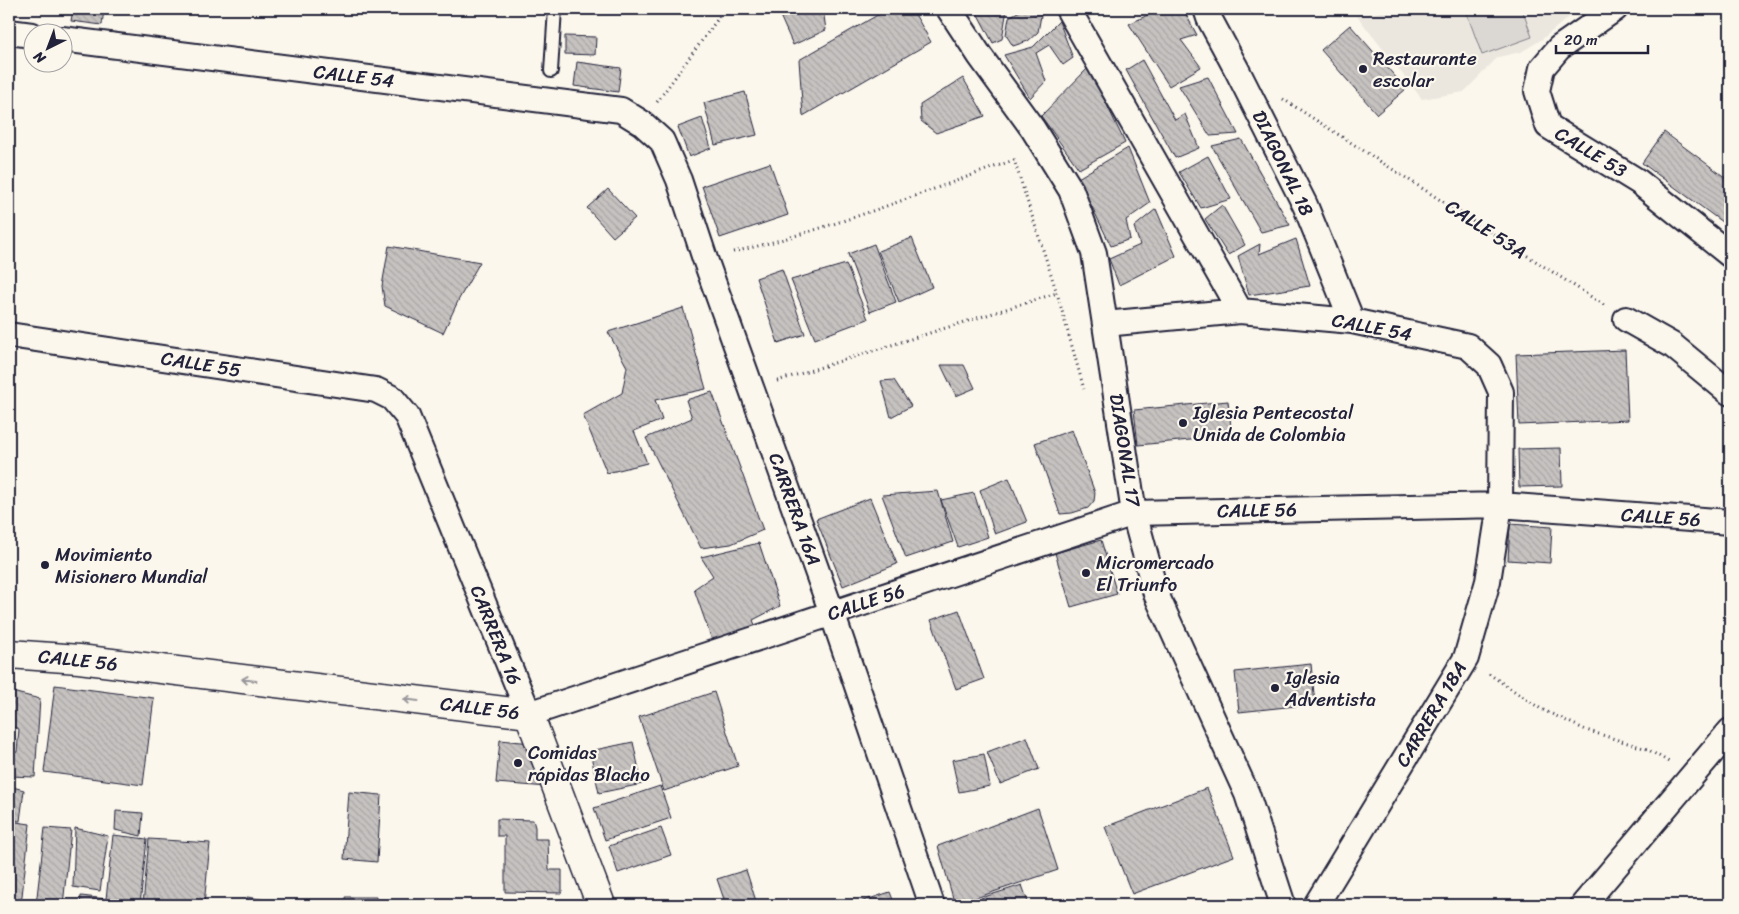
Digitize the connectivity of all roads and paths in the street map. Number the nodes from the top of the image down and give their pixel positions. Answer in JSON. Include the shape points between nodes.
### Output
{"nodes":[{"id":1,"x":555,"y":9,"type":"edge"},
{"id":2,"x":725,"y":9,"type":"edge"},
{"id":3,"x":949,"y":9,"type":"edge"},
{"id":4,"x":1068,"y":9,"type":"edge"},
{"id":5,"x":1206,"y":9,"type":"edge"},
{"id":6,"x":1614,"y":9,"type":"edge"},
{"id":7,"x":9,"y":32,"type":"edge"},
{"id":8,"x":22,"y":34,"type":"edge"},
{"id":9,"x":72,"y":40,"type":"edge"},
{"id":10,"x":550,"y":71,"type":"dead end"},
{"id":11,"x":1279,"y":96,"type":"dead end"},
{"id":12,"x":642,"y":122,"type":"junction"},
{"id":13,"x":1730,"y":255,"type":"edge"},
{"id":14,"x":705,"y":259,"type":"junction"},
{"id":15,"x":1057,"y":293,"type":"junction"},
{"id":16,"x":1240,"y":311,"type":"junction"},
{"id":17,"x":1626,"y":319,"type":"joint"},
{"id":18,"x":1352,"y":321,"type":"junction"},
{"id":19,"x":1105,"y":324,"type":"junction"},
{"id":20,"x":9,"y":335,"type":"edge"},
{"id":21,"x":752,"y":389,"type":"junction"},
{"id":22,"x":1086,"y":393,"type":"dead end"},
{"id":23,"x":1730,"y":393,"type":"edge"},
{"id":24,"x":392,"y":398,"type":"joint"},
{"id":25,"x":1500,"y":505,"type":"junction"},
{"id":26,"x":1134,"y":512,"type":"junction"},
{"id":27,"x":1730,"y":522,"type":"edge"},
{"id":28,"x":832,"y":613,"type":"junction"},
{"id":29,"x":9,"y":654,"type":"edge"},
{"id":30,"x":1466,"y":658,"type":"junction"},
{"id":31,"x":528,"y":714,"type":"junction"},
{"id":32,"x":1730,"y":732,"type":"edge"},
{"id":33,"x":1692,"y":776,"type":"junction"},
{"id":34,"x":601,"y":905,"type":"edge"},
{"id":35,"x":932,"y":905,"type":"edge"},
{"id":36,"x":1283,"y":905,"type":"edge"},
{"id":37,"x":1316,"y":905,"type":"edge"},
{"id":38,"x":1583,"y":905,"type":"edge"}],
"edges":[{"from":1,"to":10,"type":"lane"},
{"from":2,"to":12,"type":"path"},
{"from":3,"to":19,"type":"street","name":"DIAGONAL 17","via":[[1033,129],[1071,190],[1094,252]]},
{"from":4,"to":16,"type":"street"},
{"from":5,"to":18,"type":"street","name":"DIAGONAL 18","via":[[1305,205]]},
{"from":6,"to":13,"type":"street","name":"CALLE 53","via":[[1559,48],[1542,68],[1537,92],[1548,126],[1639,182]]},
{"from":7,"to":8,"type":"street"},
{"from":9,"to":12,"type":"street","name":"CALLE 54","via":[[621,110]]},
{"from":11,"to":17,"type":"path","name":"CALLE 53A"},
{"from":12,"to":14,"type":"street","name":"CARRERA 16A","via":[[662,141],[679,180]]},
{"from":14,"to":15,"type":"path","via":[[764,245],[849,218],[1014,160]]},
{"from":14,"to":21,"type":"street","name":"CARRERA 16A"},
{"from":15,"to":21,"type":"path"},
{"from":15,"to":22,"type":"path"},
{"from":16,"to":18,"type":"street","name":"CALLE 54"},
{"from":16,"to":19,"type":"street","name":"CALLE 54"},
{"from":17,"to":23,"type":"street","via":[[1672,345]]},
{"from":18,"to":25,"type":"street","name":"CALLE 54","via":[[1468,346],[1490,365],[1501,392]]},
{"from":19,"to":26,"type":"street","name":"DIAGONAL 17"},
{"from":20,"to":24,"type":"street","name":"CALLE 55","via":[[376,390]]},
{"from":21,"to":28,"type":"street","name":"CARRERA 16A"},
{"from":24,"to":31,"type":"street","name":"CARRERA 16","via":[[407,416]]},
{"from":25,"to":26,"type":"street","name":"CALLE 56"},
{"from":25,"to":27,"type":"street","name":"CALLE 56"},
{"from":25,"to":30,"type":"street","name":"CARRERA 18A","via":[[1488,581]]},
{"from":26,"to":28,"type":"street","name":"CALLE 56"},
{"from":26,"to":36,"type":"street","name":"DIAGONAL 17","via":[[1156,594],[1247,794]]},
{"from":28,"to":31,"type":"street","name":"CALLE 56"},
{"from":28,"to":35,"type":"street","name":"CARRERA 16A"},
{"from":31,"to":29,"type":"street","name":"CALLE 56","one_way":true,"via":[[88,660]]},
{"from":30,"to":33,"type":"path","via":[[1541,709],[1586,730],[1647,749]]},
{"from":30,"to":37,"type":"street","name":"CARRERA 18A"},
{"from":31,"to":34,"type":"street","name":"CARRERA 16"},
{"from":32,"to":33,"type":"street"},
{"from":33,"to":38,"type":"street"}]}
